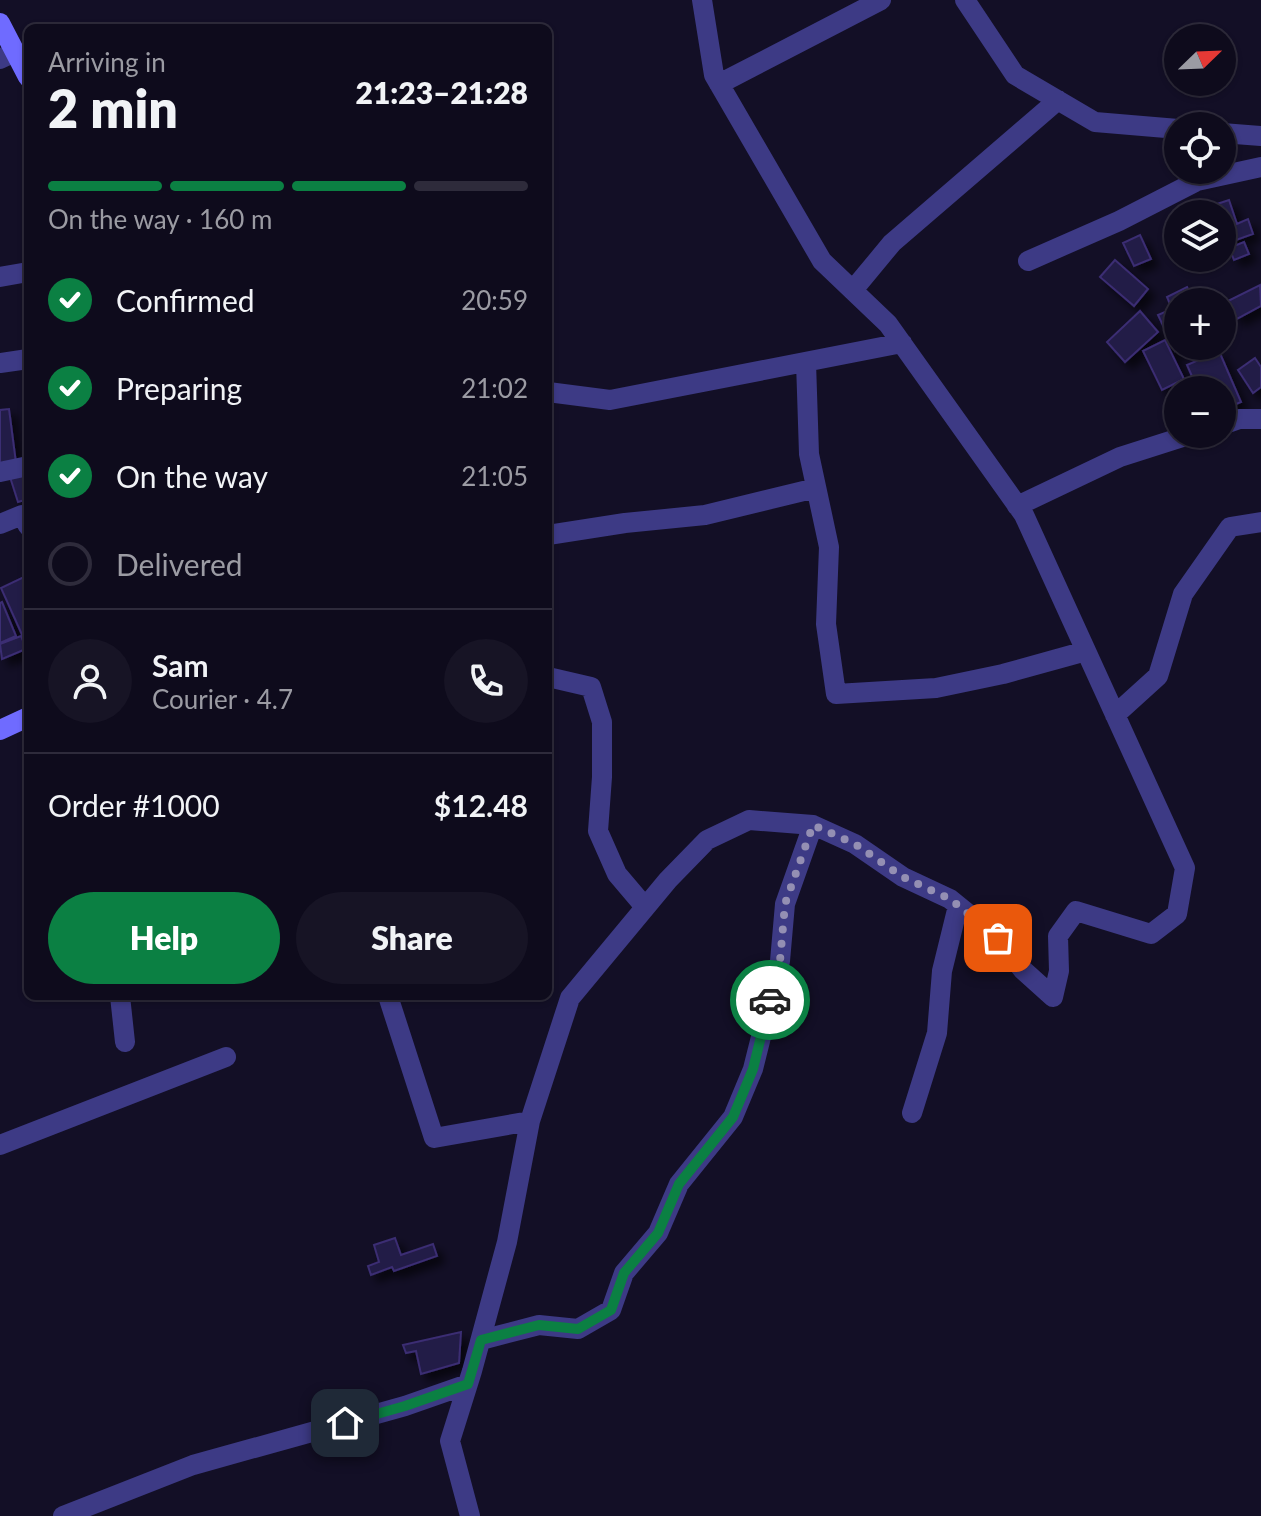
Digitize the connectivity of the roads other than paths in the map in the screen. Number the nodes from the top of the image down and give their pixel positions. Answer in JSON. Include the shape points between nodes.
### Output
{"nodes":[{"id":1,"x":702,"y":0,"type":"edge"},
{"id":2,"x":881,"y":0,"type":"edge"},
{"id":3,"x":965,"y":0,"type":"edge"},
{"id":4,"x":0,"y":23,"type":"edge"},
{"id":5,"x":8,"y":55,"type":"edge"},
{"id":6,"x":24,"y":73,"type":"edge"},
{"id":7,"x":719,"y":84,"type":"junction"},
{"id":8,"x":1058,"y":100,"type":"junction"},
{"id":9,"x":1164,"y":128,"type":"edge"},
{"id":10,"x":1236,"y":134,"type":"edge"},
{"id":11,"x":1261,"y":136,"type":"edge"},
{"id":12,"x":1261,"y":167,"type":"edge"},
{"id":13,"x":1028,"y":261,"type":"dead end"},
{"id":14,"x":24,"y":273,"type":"edge"},
{"id":15,"x":0,"y":277,"type":"edge"},
{"id":16,"x":853,"y":290,"type":"junction"},
{"id":17,"x":902,"y":343,"type":"junction"},
{"id":18,"x":24,"y":360,"type":"edge"},
{"id":19,"x":806,"y":362,"type":"junction"},
{"id":20,"x":0,"y":363,"type":"edge"},
{"id":21,"x":552,"y":393,"type":"edge"},
{"id":22,"x":1261,"y":419,"type":"edge"},
{"id":23,"x":1236,"y":420,"type":"edge"},
{"id":24,"x":1164,"y":443,"type":"edge"},
{"id":25,"x":24,"y":467,"type":"edge"},
{"id":26,"x":0,"y":472,"type":"edge"},
{"id":27,"x":816,"y":488,"type":"junction"},
{"id":28,"x":1017,"y":506,"type":"junction"},
{"id":29,"x":24,"y":519,"type":"edge"},
{"id":30,"x":1261,"y":522,"type":"edge"},
{"id":31,"x":0,"y":524,"type":"edge"},
{"id":32,"x":552,"y":534,"type":"edge"},
{"id":33,"x":1086,"y":651,"type":"junction"},
{"id":34,"x":552,"y":678,"type":"edge"},
{"id":35,"x":1115,"y":715,"type":"junction"},
{"id":36,"x":24,"y":719,"type":"edge"},
{"id":37,"x":0,"y":730,"type":"edge"},
{"id":38,"x":813,"y":825,"type":"junction"},
{"id":39,"x":958,"y":906,"type":"junction"},
{"id":40,"x":645,"y":907,"type":"junction"},
{"id":41,"x":120,"y":1000,"type":"edge"},
{"id":42,"x":389,"y":1000,"type":"edge"},
{"id":43,"x":125,"y":1042,"type":"dead end"},
{"id":44,"x":226,"y":1057,"type":"dead end"},
{"id":45,"x":912,"y":1113,"type":"dead end"},
{"id":46,"x":530,"y":1121,"type":"junction"},
{"id":47,"x":0,"y":1145,"type":"edge"},
{"id":48,"x":481,"y":1340,"type":"junction"},
{"id":49,"x":468,"y":1384,"type":"junction"},
{"id":50,"x":63,"y":1516,"type":"edge"},
{"id":51,"x":470,"y":1516,"type":"edge"}],
"edges":[{"from":1,"to":7,"type":"street"},
{"from":2,"to":7,"type":"street"},
{"from":3,"to":8,"type":"street","via":[[1015,75]]},
{"from":4,"to":5,"type":"main road"},
{"from":5,"to":6,"type":"main road"},
{"from":7,"to":16,"type":"street","via":[[822,261]]},
{"from":8,"to":9,"type":"street","via":[[1095,122]]},
{"from":8,"to":16,"type":"street","via":[[892,243]]},
{"from":10,"to":11,"type":"street"},
{"from":12,"to":13,"type":"street","via":[[1197,181]]},
{"from":14,"to":15,"type":"street"},
{"from":16,"to":17,"type":"street"},
{"from":17,"to":19,"type":"street"},
{"from":17,"to":28,"type":"street"},
{"from":18,"to":20,"type":"street"},
{"from":19,"to":21,"type":"street","via":[[610,400]]},
{"from":19,"to":27,"type":"street","via":[[809,454]]},
{"from":22,"to":23,"type":"street"},
{"from":24,"to":28,"type":"street","via":[[1120,457]]},
{"from":25,"to":26,"type":"street"},
{"from":27,"to":32,"type":"street","via":[[705,515]]},
{"from":27,"to":33,"type":"street","via":[[829,547],[826,624],[836,694],[936,688]]},
{"from":28,"to":33,"type":"street"},
{"from":29,"to":31,"type":"street","via":[[22,515]]},
{"from":30,"to":35,"type":"street","via":[[1230,527],[1183,594],[1158,676]]},
{"from":33,"to":35,"type":"street"},
{"from":34,"to":40,"type":"street","via":[[591,687],[602,722],[598,831],[617,874]]},
{"from":35,"to":39,"type":"street","via":[[1185,868],[1177,914],[1151,934],[1076,911],[1058,936],[1053,997],[998,938]]},
{"from":36,"to":37,"type":"main road"},
{"from":38,"to":39,"type":"street"},
{"from":38,"to":40,"type":"street","via":[[749,820],[707,840]]},
{"from":38,"to":48,"type":"street","via":[[785,904],[780,961],[753,1069],[733,1117],[679,1184],[658,1233],[624,1273],[611,1310],[578,1329],[539,1325]]},
{"from":39,"to":45,"type":"street","via":[[942,971],[937,1033]]},
{"from":40,"to":46,"type":"street","via":[[570,998]]},
{"from":41,"to":43,"type":"street"},
{"from":42,"to":46,"type":"street","via":[[434,1138]]},
{"from":44,"to":47,"type":"street"},
{"from":46,"to":48,"type":"street"},
{"from":48,"to":49,"type":"street"},
{"from":49,"to":50,"type":"street","via":[[193,1465]]},
{"from":49,"to":51,"type":"street","via":[[450,1441]]}]}
